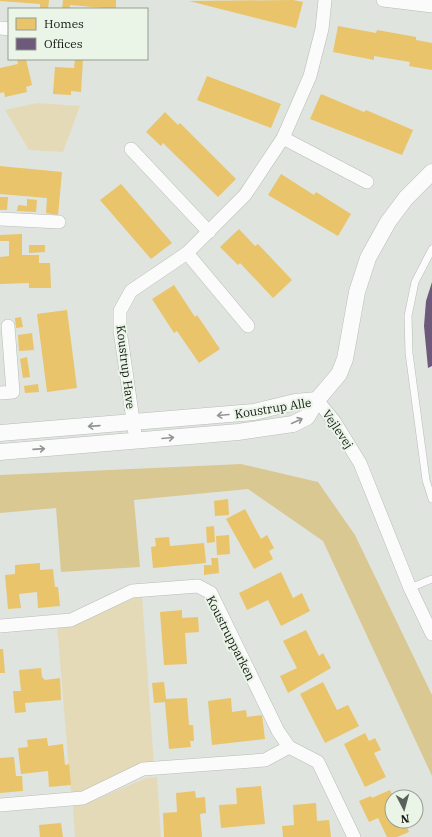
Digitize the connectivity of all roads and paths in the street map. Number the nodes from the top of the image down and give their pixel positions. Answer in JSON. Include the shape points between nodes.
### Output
{"nodes":[{"id":1,"x":325,"y":0,"type":"edge"},
{"id":2,"x":383,"y":0,"type":"edge"},
{"id":3,"x":432,"y":6,"type":"edge"},
{"id":4,"x":283,"y":138,"type":"junction"},
{"id":5,"x":131,"y":149,"type":"dead end"},
{"id":6,"x":432,"y":172,"type":"edge"},
{"id":7,"x":367,"y":182,"type":"dead end"},
{"id":8,"x":0,"y":219,"type":"edge"},
{"id":9,"x":59,"y":222,"type":"dead end"},
{"id":10,"x":209,"y":232,"type":"junction"},
{"id":11,"x":432,"y":249,"type":"edge"},
{"id":12,"x":187,"y":252,"type":"junction"},
{"id":13,"x":8,"y":326,"type":"dead end"},
{"id":14,"x":248,"y":326,"type":"dead end"},
{"id":15,"x":0,"y":393,"type":"edge"},
{"id":16,"x":317,"y":400,"type":"junction"},
{"id":17,"x":134,"y":423,"type":"junction"},
{"id":18,"x":0,"y":434,"type":"edge"},
{"id":19,"x":136,"y":441,"type":"junction"},
{"id":20,"x":0,"y":452,"type":"edge"},
{"id":21,"x":432,"y":498,"type":"edge"},
{"id":22,"x":432,"y":579,"type":"edge"},
{"id":23,"x":410,"y":588,"type":"junction"},
{"id":24,"x":0,"y":626,"type":"edge"},
{"id":25,"x":432,"y":634,"type":"edge"},
{"id":26,"x":289,"y":747,"type":"junction"},
{"id":27,"x":0,"y":804,"type":"edge"},
{"id":28,"x":354,"y":837,"type":"edge"}],
"edges":[{"from":1,"to":4,"type":"street","name":"Koustrup Have","via":[[322,29],[310,76]]},
{"from":2,"to":3,"type":"street"},
{"from":4,"to":7,"type":"street"},
{"from":4,"to":10,"type":"street","name":"Koustrup Have","via":[[245,195]]},
{"from":5,"to":10,"type":"street"},
{"from":6,"to":16,"type":"street","name":"Vejlevej","via":[[406,198],[388,222],[368,258],[357,292],[345,359],[339,374]]},
{"from":8,"to":9,"type":"street"},
{"from":10,"to":12,"type":"street","name":"Koustrup Have"},
{"from":11,"to":21,"type":"lane","via":[[416,282],[408,316],[409,353],[426,480]]},
{"from":12,"to":14,"type":"street"},
{"from":12,"to":17,"type":"street","name":"Koustrup Have","via":[[130,291],[120,311],[120,330]]},
{"from":13,"to":15,"type":"street","via":[[13,392]]},
{"from":16,"to":17,"type":"street","name":"Koustrup Alle","one_way":true,"via":[[295,402],[254,412]]},
{"from":19,"to":16,"type":"street","name":"Koustrup Alle","one_way":true,"via":[[238,432],[293,424],[307,417]]},
{"from":16,"to":23,"type":"street","name":"Vejlevej","via":[[334,421],[360,463]]},
{"from":17,"to":18,"type":"street","name":"Koustrup Alle","one_way":true},
{"from":17,"to":19,"type":"street","name":"Koustrup Have"},
{"from":20,"to":19,"type":"street","name":"Koustrup Alle","one_way":true},
{"from":22,"to":23,"type":"lane"},
{"from":23,"to":25,"type":"street","name":"Vejlevej"},
{"from":24,"to":26,"type":"street","name":"Koustrupparken","via":[[71,620],[132,591],[198,586],[211,593],[278,731]]},
{"from":26,"to":27,"type":"street","via":[[265,760],[143,769],[83,798]]},
{"from":26,"to":28,"type":"street","name":"Koustrupparken","via":[[318,762]]}]}
